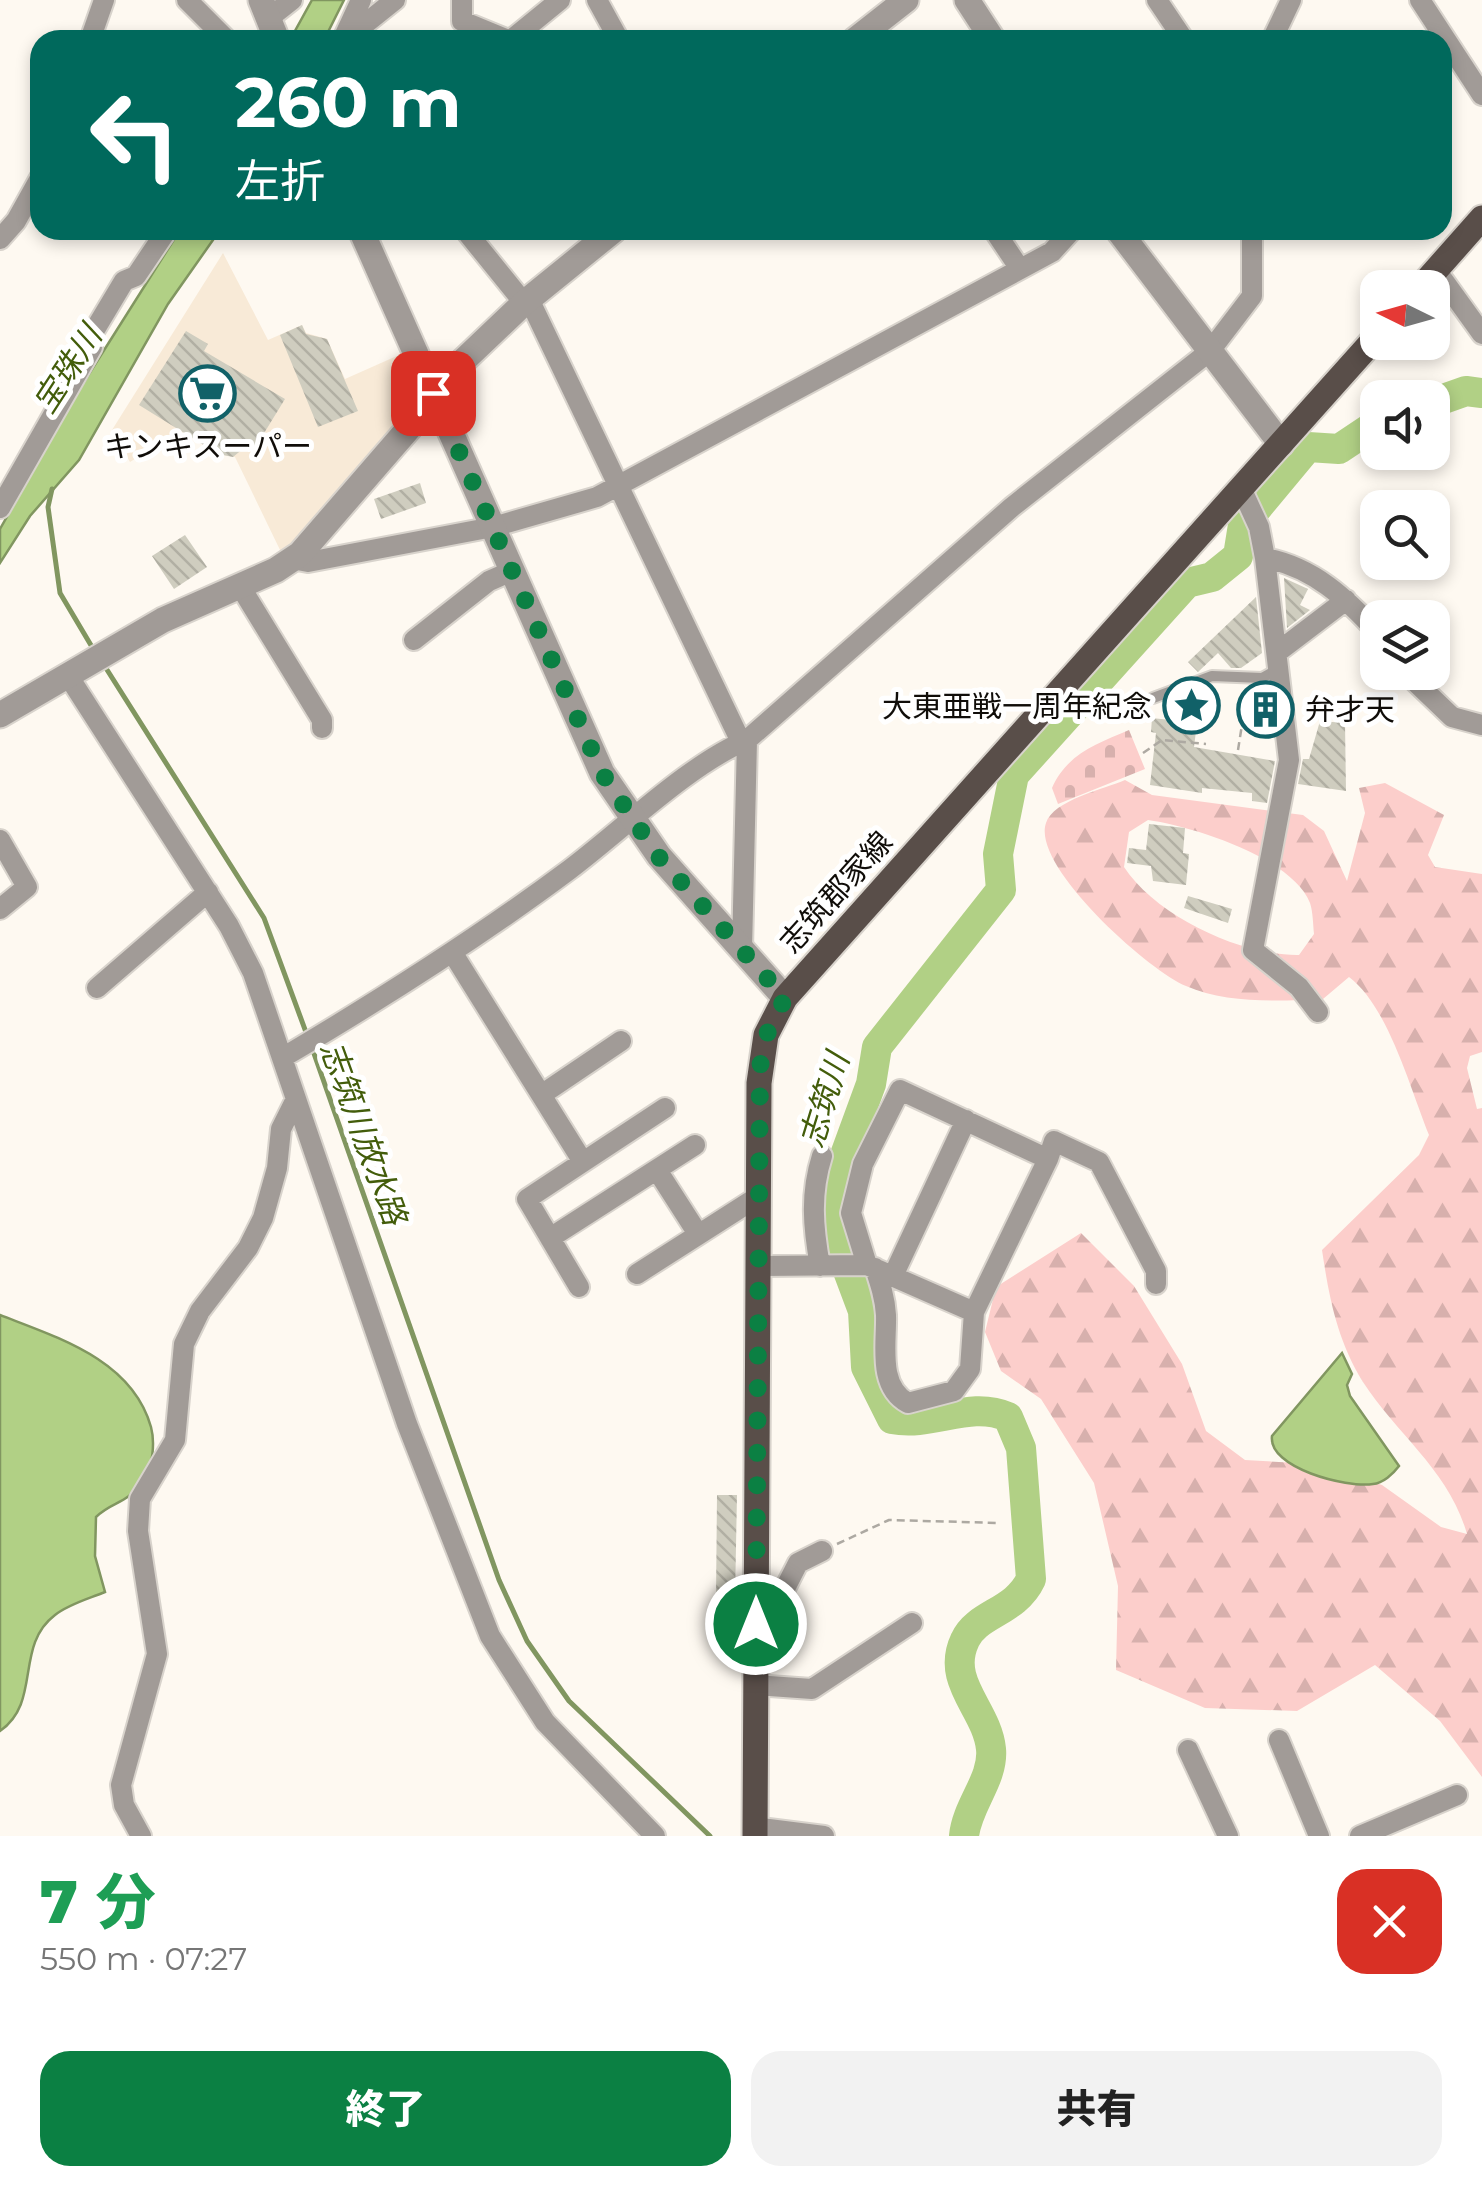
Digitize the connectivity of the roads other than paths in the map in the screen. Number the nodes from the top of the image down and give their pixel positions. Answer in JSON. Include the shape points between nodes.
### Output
{"nodes":[{"id":1,"x":104,"y":0,"type":"edge"},
{"id":2,"x":187,"y":0,"type":"edge"},
{"id":3,"x":292,"y":0,"type":"edge"},
{"id":4,"x":361,"y":0,"type":"edge"},
{"id":5,"x":396,"y":0,"type":"edge"},
{"id":6,"x":462,"y":0,"type":"edge"},
{"id":7,"x":560,"y":0,"type":"edge"},
{"id":8,"x":597,"y":0,"type":"edge"},
{"id":9,"x":906,"y":0,"type":"edge"},
{"id":10,"x":967,"y":0,"type":"edge"},
{"id":11,"x":1158,"y":0,"type":"edge"},
{"id":12,"x":1291,"y":0,"type":"edge"},
{"id":13,"x":1420,"y":0,"type":"edge"},
{"id":14,"x":271,"y":28,"type":"edge"},
{"id":15,"x":94,"y":30,"type":"edge"},
{"id":16,"x":217,"y":30,"type":"edge"},
{"id":17,"x":348,"y":30,"type":"edge"},
{"id":18,"x":357,"y":30,"type":"edge"},
{"id":19,"x":486,"y":30,"type":"edge"},
{"id":20,"x":522,"y":30,"type":"edge"},
{"id":21,"x":614,"y":30,"type":"edge"},
{"id":22,"x":872,"y":30,"type":"edge"},
{"id":23,"x":986,"y":30,"type":"edge"},
{"id":24,"x":1178,"y":30,"type":"edge"},
{"id":25,"x":1277,"y":30,"type":"edge"},
{"id":26,"x":1440,"y":30,"type":"edge"},
{"id":27,"x":1452,"y":49,"type":"edge"},
{"id":28,"x":1482,"y":95,"type":"edge"},
{"id":29,"x":30,"y":196,"type":"edge"},
{"id":30,"x":1482,"y":218,"type":"edge"},
{"id":31,"x":0,"y":239,"type":"edge"},
{"id":32,"x":160,"y":240,"type":"edge"},
{"id":33,"x":365,"y":240,"type":"edge"},
{"id":34,"x":473,"y":240,"type":"edge"},
{"id":35,"x":602,"y":240,"type":"edge"},
{"id":36,"x":1001,"y":240,"type":"edge"},
{"id":37,"x":1063,"y":240,"type":"edge"},
{"id":38,"x":1126,"y":240,"type":"edge"},
{"id":39,"x":1252,"y":240,"type":"edge"},
{"id":40,"x":1020,"y":269,"type":"junction"},
{"id":41,"x":1436,"y":270,"type":"edge"},
{"id":42,"x":527,"y":301,"type":"junction"},
{"id":43,"x":1450,"y":301,"type":"edge"},
{"id":44,"x":1482,"y":334,"type":"edge"},
{"id":45,"x":1210,"y":351,"type":"junction"},
{"id":46,"x":1360,"y":355,"type":"edge"},
{"id":47,"x":433,"y":393,"type":"junction"},
{"id":48,"x":1281,"y":444,"type":"junction"},
{"id":49,"x":619,"y":486,"type":"junction"},
{"id":50,"x":1244,"y":494,"type":"junction"},
{"id":51,"x":0,"y":508,"type":"edge"},
{"id":52,"x":493,"y":527,"type":"junction"},
{"id":53,"x":1265,"y":558,"type":"junction"},
{"id":54,"x":292,"y":559,"type":"junction"},
{"id":55,"x":512,"y":571,"type":"junction"},
{"id":56,"x":240,"y":586,"type":"junction"},
{"id":57,"x":1346,"y":600,"type":"junction"},
{"id":58,"x":1360,"y":614,"type":"edge"},
{"id":59,"x":414,"y":640,"type":"dead end"},
{"id":60,"x":1274,"y":665,"type":"junction"},
{"id":61,"x":71,"y":672,"type":"junction"},
{"id":62,"x":1196,"y":685,"type":"junction"},
{"id":63,"x":1424,"y":690,"type":"edge"},
{"id":64,"x":1154,"y":698,"type":"dead end"},
{"id":65,"x":1186,"y":699,"type":"dead end"},
{"id":66,"x":0,"y":715,"type":"edge"},
{"id":67,"x":1482,"y":725,"type":"edge"},
{"id":68,"x":322,"y":728,"type":"dead end"},
{"id":69,"x":744,"y":741,"type":"junction"},
{"id":70,"x":634,"y":821,"type":"junction"},
{"id":71,"x":0,"y":840,"type":"edge"},
{"id":72,"x":208,"y":892,"type":"junction"},
{"id":73,"x":0,"y":910,"type":"edge"},
{"id":74,"x":742,"y":949,"type":"junction"},
{"id":75,"x":452,"y":952,"type":"junction"},
{"id":76,"x":97,"y":988,"type":"dead end"},
{"id":77,"x":785,"y":998,"type":"junction"},
{"id":78,"x":1318,"y":1012,"type":"dead end"},
{"id":79,"x":621,"y":1041,"type":"dead end"},
{"id":80,"x":291,"y":1053,"type":"junction"},
{"id":81,"x":544,"y":1093,"type":"junction"},
{"id":82,"x":296,"y":1099,"type":"junction"},
{"id":83,"x":665,"y":1108,"type":"dead end"},
{"id":84,"x":966,"y":1120,"type":"junction"},
{"id":85,"x":695,"y":1145,"type":"dead end"},
{"id":86,"x":822,"y":1156,"type":"dead end"},
{"id":87,"x":1048,"y":1159,"type":"junction"},
{"id":88,"x":583,"y":1162,"type":"junction"},
{"id":89,"x":658,"y":1170,"type":"junction"},
{"id":90,"x":759,"y":1196,"type":"junction"},
{"id":91,"x":698,"y":1234,"type":"junction"},
{"id":92,"x":550,"y":1238,"type":"junction"},
{"id":93,"x":758,"y":1266,"type":"junction"},
{"id":94,"x":826,"y":1266,"type":"junction"},
{"id":95,"x":873,"y":1268,"type":"junction"},
{"id":96,"x":637,"y":1274,"type":"dead end"},
{"id":97,"x":1156,"y":1284,"type":"dead end"},
{"id":98,"x":579,"y":1287,"type":"dead end"},
{"id":99,"x":974,"y":1312,"type":"junction"},
{"id":100,"x":822,"y":1551,"type":"road end"},
{"id":101,"x":912,"y":1623,"type":"dead end"},
{"id":102,"x":756,"y":1624,"type":"junction"},
{"id":103,"x":755,"y":1684,"type":"junction"},
{"id":104,"x":1279,"y":1740,"type":"dead end"},
{"id":105,"x":1188,"y":1750,"type":"dead end"},
{"id":106,"x":1456,"y":1795,"type":"dead end"},
{"id":107,"x":754,"y":1831,"type":"edge"},
{"id":108,"x":141,"y":1836,"type":"edge"},
{"id":109,"x":655,"y":1836,"type":"edge"},
{"id":110,"x":824,"y":1836,"type":"edge"},
{"id":111,"x":1228,"y":1836,"type":"edge"},
{"id":112,"x":1320,"y":1836,"type":"edge"},
{"id":113,"x":1360,"y":1836,"type":"edge"}],
"edges":[{"from":1,"to":15,"type":"street"},
{"from":2,"to":16,"type":"street"},
{"from":3,"to":14,"type":"street"},
{"from":4,"to":17,"type":"street"},
{"from":5,"to":18,"type":"street"},
{"from":6,"to":19,"type":"street","via":[[462,20]]},
{"from":7,"to":20,"type":"street"},
{"from":8,"to":21,"type":"street"},
{"from":9,"to":22,"type":"street"},
{"from":10,"to":23,"type":"street"},
{"from":11,"to":24,"type":"street"},
{"from":12,"to":25,"type":"street"},
{"from":13,"to":26,"type":"street"},
{"from":27,"to":28,"type":"street"},
{"from":29,"to":31,"type":"street"},
{"from":30,"to":41,"type":"main road"},
{"from":32,"to":51,"type":"street","via":[[136,276],[124,281],[91,336],[92,347]]},
{"from":33,"to":47,"type":"street"},
{"from":34,"to":42,"type":"street"},
{"from":35,"to":42,"type":"street"},
{"from":36,"to":40,"type":"street"},
{"from":37,"to":40,"type":"street"},
{"from":38,"to":45,"type":"street"},
{"from":39,"to":45,"type":"street","via":[[1252,296]]},
{"from":40,"to":49,"type":"street"},
{"from":42,"to":47,"type":"street"},
{"from":42,"to":49,"type":"street"},
{"from":43,"to":44,"type":"street"},
{"from":45,"to":48,"type":"street"},
{"from":45,"to":69,"type":"street","via":[[1012,507]]},
{"from":46,"to":48,"type":"main road","name":"志筑郡家線"},
{"from":47,"to":52,"type":"street"},
{"from":47,"to":54,"type":"street"},
{"from":48,"to":50,"type":"main road","name":"志筑郡家線"},
{"from":49,"to":52,"type":"street","via":[[572,507]]},
{"from":49,"to":69,"type":"street"},
{"from":50,"to":53,"type":"street","via":[[1260,526]]},
{"from":50,"to":77,"type":"main road","name":"志筑郡家線"},
{"from":52,"to":54,"type":"street","via":[[308,562]]},
{"from":52,"to":55,"type":"street"},
{"from":53,"to":57,"type":"street","via":[[1303,570]]},
{"from":53,"to":60,"type":"street"},
{"from":54,"to":56,"type":"street"},
{"from":55,"to":59,"type":"street","via":[[489,581]]},
{"from":55,"to":70,"type":"street","via":[[587,743]]},
{"from":56,"to":61,"type":"street"},
{"from":56,"to":68,"type":"street"},
{"from":57,"to":58,"type":"street"},
{"from":57,"to":60,"type":"street"},
{"from":60,"to":62,"type":"lane"},
{"from":60,"to":78,"type":"street","via":[[1288,733],[1287,786],[1253,950]]},
{"from":61,"to":66,"type":"street"},
{"from":61,"to":72,"type":"street"},
{"from":62,"to":64,"type":"lane"},
{"from":62,"to":65,"type":"lane"},
{"from":63,"to":67,"type":"street","via":[[1452,717]]},
{"from":69,"to":70,"type":"street"},
{"from":69,"to":74,"type":"street"},
{"from":70,"to":74,"type":"street"},
{"from":70,"to":75,"type":"street"},
{"from":71,"to":73,"type":"street","via":[[28,886]]},
{"from":72,"to":76,"type":"street"},
{"from":72,"to":80,"type":"street"},
{"from":74,"to":77,"type":"street"},
{"from":75,"to":80,"type":"street"},
{"from":75,"to":81,"type":"street"},
{"from":77,"to":90,"type":"main road","name":"志筑郡家線","via":[[762,1053]]},
{"from":79,"to":81,"type":"street"},
{"from":80,"to":82,"type":"street"},
{"from":81,"to":88,"type":"street"},
{"from":82,"to":108,"type":"street","via":[[281,1129],[264,1218],[184,1344],[175,1440],[140,1499],[139,1543],[157,1654],[121,1785]]},
{"from":82,"to":109,"type":"street","via":[[407,1424],[490,1636],[545,1722]]},
{"from":83,"to":88,"type":"street"},
{"from":84,"to":87,"type":"street"},
{"from":84,"to":95,"type":"street"},
{"from":84,"to":95,"type":"street","via":[[900,1090],[863,1164],[851,1212]]},
{"from":85,"to":89,"type":"street"},
{"from":86,"to":94,"type":"street","via":[[812,1224]]},
{"from":87,"to":97,"type":"street","via":[[1054,1141],[1099,1162],[1156,1271]]},
{"from":87,"to":99,"type":"street"},
{"from":88,"to":92,"type":"street","via":[[527,1199]]},
{"from":89,"to":91,"type":"street"},
{"from":89,"to":92,"type":"street"},
{"from":90,"to":91,"type":"street"},
{"from":90,"to":93,"type":"main road","name":"志筑郡家線"},
{"from":91,"to":96,"type":"street"},
{"from":92,"to":98,"type":"street"},
{"from":93,"to":94,"type":"street"},
{"from":93,"to":102,"type":"main road","name":"志筑郡家線"},
{"from":94,"to":95,"type":"street"},
{"from":95,"to":99,"type":"street"},
{"from":95,"to":99,"type":"street","via":[[885,1301],[884,1366],[908,1403],[961,1387],[970,1369]]},
{"from":100,"to":102,"type":"street","via":[[798,1564],[769,1620]]},
{"from":101,"to":103,"type":"street","via":[[812,1689]]},
{"from":102,"to":103,"type":"main road","name":"志筑郡家線"},
{"from":103,"to":107,"type":"main road","name":"志筑郡家線"},
{"from":104,"to":112,"type":"street"},
{"from":105,"to":111,"type":"street"},
{"from":106,"to":113,"type":"street"},
{"from":107,"to":110,"type":"street"}]}
